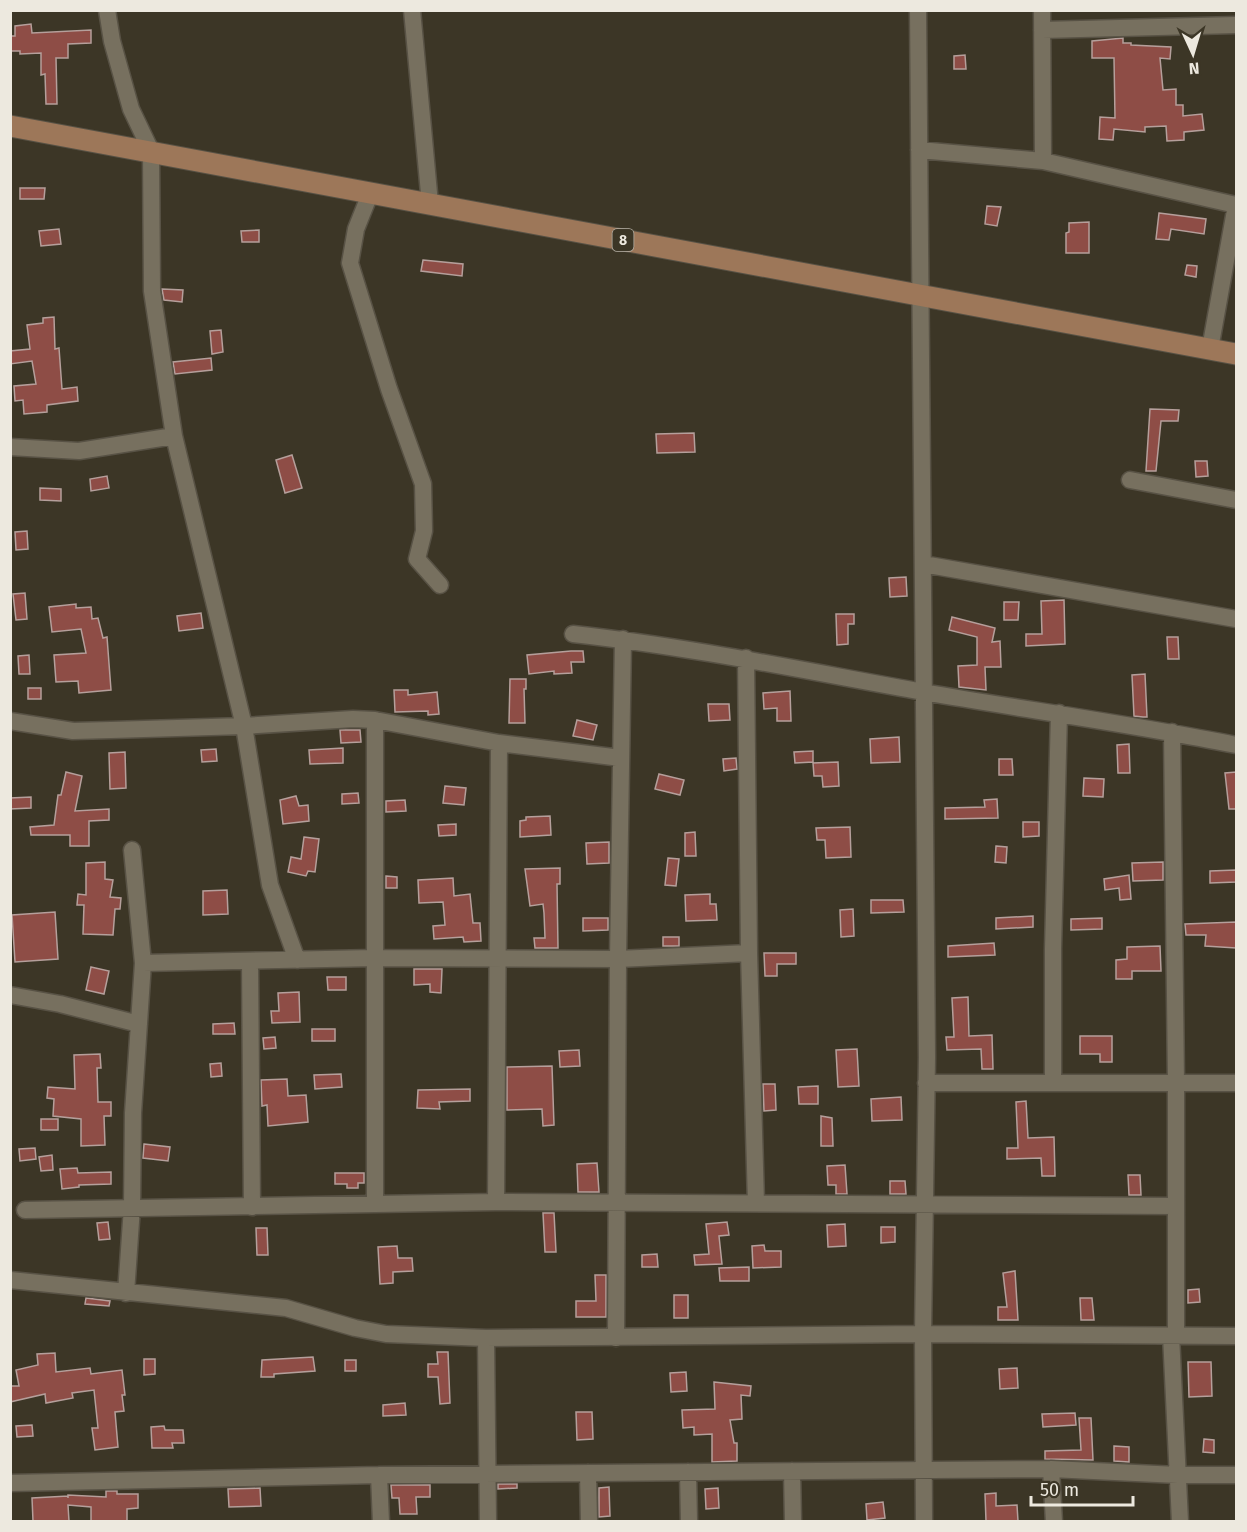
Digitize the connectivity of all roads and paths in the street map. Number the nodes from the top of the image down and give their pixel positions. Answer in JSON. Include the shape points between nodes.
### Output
{"nodes":[{"id":1,"x":106,"y":10,"type":"edge"},
{"id":2,"x":412,"y":10,"type":"edge"},
{"id":3,"x":918,"y":10,"type":"edge"},
{"id":4,"x":1042,"y":10,"type":"edge"},
{"id":5,"x":1166,"y":18,"type":"edge"},
{"id":6,"x":1236,"y":25,"type":"edge"},
{"id":7,"x":1042,"y":30,"type":"junction"},
{"id":8,"x":10,"y":126,"type":"edge"},
{"id":9,"x":919,"y":150,"type":"junction"},
{"id":10,"x":151,"y":151,"type":"junction"},
{"id":11,"x":1043,"y":161,"type":"junction"},
{"id":12,"x":370,"y":194,"type":"junction"},
{"id":13,"x":430,"y":204,"type":"junction"},
{"id":14,"x":1236,"y":205,"type":"edge"},
{"id":15,"x":921,"y":297,"type":"junction"},
{"id":16,"x":1210,"y":349,"type":"junction"},
{"id":17,"x":1236,"y":354,"type":"edge"},
{"id":18,"x":174,"y":436,"type":"junction"},
{"id":19,"x":10,"y":447,"type":"edge"},
{"id":20,"x":1130,"y":480,"type":"dead end"},
{"id":21,"x":1236,"y":500,"type":"edge"},
{"id":22,"x":923,"y":564,"type":"junction"},
{"id":23,"x":440,"y":585,"type":"dead end"},
{"id":24,"x":1236,"y":619,"type":"edge"},
{"id":25,"x":573,"y":634,"type":"dead end"},
{"id":26,"x":623,"y":639,"type":"junction"},
{"id":27,"x":746,"y":658,"type":"junction"},
{"id":28,"x":924,"y":692,"type":"junction"},
{"id":29,"x":1059,"y":713,"type":"junction"},
{"id":30,"x":375,"y":720,"type":"junction"},
{"id":31,"x":10,"y":721,"type":"edge"},
{"id":32,"x":244,"y":726,"type":"junction"},
{"id":33,"x":1172,"y":732,"type":"junction"},
{"id":34,"x":500,"y":743,"type":"junction"},
{"id":35,"x":1236,"y":745,"type":"edge"},
{"id":36,"x":621,"y":758,"type":"junction"},
{"id":37,"x":132,"y":850,"type":"dead end"},
{"id":38,"x":749,"y":953,"type":"junction"},
{"id":39,"x":374,"y":958,"type":"junction"},
{"id":40,"x":498,"y":958,"type":"junction"},
{"id":41,"x":618,"y":959,"type":"junction"},
{"id":42,"x":297,"y":960,"type":"junction"},
{"id":43,"x":250,"y":961,"type":"junction"},
{"id":44,"x":143,"y":963,"type":"junction"},
{"id":45,"x":10,"y":995,"type":"edge"},
{"id":46,"x":139,"y":1023,"type":"junction"},
{"id":47,"x":926,"y":1083,"type":"junction"},
{"id":48,"x":1053,"y":1083,"type":"junction"},
{"id":49,"x":1176,"y":1083,"type":"junction"},
{"id":50,"x":1236,"y":1083,"type":"edge"},
{"id":51,"x":496,"y":1202,"type":"junction"},
{"id":52,"x":616,"y":1203,"type":"junction"},
{"id":53,"x":756,"y":1203,"type":"junction"},
{"id":54,"x":925,"y":1203,"type":"junction"},
{"id":55,"x":375,"y":1204,"type":"junction"},
{"id":56,"x":1175,"y":1206,"type":"junction"},
{"id":57,"x":132,"y":1207,"type":"junction"},
{"id":58,"x":252,"y":1207,"type":"junction"},
{"id":59,"x":25,"y":1210,"type":"dead end"},
{"id":60,"x":10,"y":1280,"type":"edge"},
{"id":61,"x":126,"y":1293,"type":"junction"},
{"id":62,"x":923,"y":1334,"type":"junction"},
{"id":63,"x":1173,"y":1335,"type":"junction"},
{"id":64,"x":1236,"y":1336,"type":"edge"},
{"id":65,"x":486,"y":1338,"type":"junction"},
{"id":66,"x":616,"y":1338,"type":"junction"},
{"id":67,"x":1051,"y":1469,"type":"junction"},
{"id":68,"x":924,"y":1470,"type":"junction"},
{"id":69,"x":792,"y":1471,"type":"junction"},
{"id":70,"x":688,"y":1472,"type":"junction"},
{"id":71,"x":588,"y":1473,"type":"junction"},
{"id":72,"x":487,"y":1474,"type":"junction"},
{"id":73,"x":379,"y":1475,"type":"junction"},
{"id":74,"x":1178,"y":1475,"type":"junction"},
{"id":75,"x":1236,"y":1475,"type":"edge"},
{"id":76,"x":10,"y":1483,"type":"edge"},
{"id":77,"x":381,"y":1521,"type":"edge"},
{"id":78,"x":488,"y":1521,"type":"edge"},
{"id":79,"x":589,"y":1521,"type":"edge"},
{"id":80,"x":689,"y":1521,"type":"edge"},
{"id":81,"x":793,"y":1521,"type":"edge"},
{"id":82,"x":924,"y":1521,"type":"edge"},
{"id":83,"x":1054,"y":1521,"type":"edge"},
{"id":84,"x":1180,"y":1521,"type":"edge"}],
"edges":[{"from":1,"to":10,"type":"street","via":[[131,109]]},
{"from":2,"to":13,"type":"street"},
{"from":3,"to":9,"type":"street"},
{"from":4,"to":7,"type":"street"},
{"from":5,"to":6,"type":"street"},
{"from":5,"to":7,"type":"street"},
{"from":7,"to":11,"type":"street"},
{"from":8,"to":10,"type":"main road","number":"8"},
{"from":9,"to":11,"type":"street"},
{"from":9,"to":15,"type":"street"},
{"from":10,"to":12,"type":"main road","number":"8"},
{"from":10,"to":18,"type":"street","via":[[152,291]]},
{"from":11,"to":14,"type":"street"},
{"from":12,"to":13,"type":"main road","number":"8"},
{"from":12,"to":23,"type":"street","via":[[356,229],[350,263],[423,484],[424,531],[417,559]]},
{"from":13,"to":15,"type":"main road","number":"8"},
{"from":14,"to":16,"type":"street"},
{"from":15,"to":16,"type":"main road","number":"8"},
{"from":15,"to":22,"type":"street"},
{"from":16,"to":17,"type":"main road","number":"8"},
{"from":18,"to":19,"type":"street","via":[[79,451]]},
{"from":18,"to":32,"type":"street"},
{"from":20,"to":21,"type":"street"},
{"from":22,"to":24,"type":"street"},
{"from":22,"to":28,"type":"street"},
{"from":25,"to":26,"type":"street"},
{"from":26,"to":27,"type":"street"},
{"from":26,"to":36,"type":"street"},
{"from":27,"to":28,"type":"street"},
{"from":27,"to":38,"type":"street"},
{"from":28,"to":29,"type":"street"},
{"from":28,"to":47,"type":"street"},
{"from":29,"to":33,"type":"street"},
{"from":29,"to":48,"type":"street"},
{"from":30,"to":32,"type":"street"},
{"from":30,"to":34,"type":"street"},
{"from":30,"to":39,"type":"street"},
{"from":31,"to":32,"type":"street","via":[[73,730]]},
{"from":32,"to":42,"type":"street","via":[[270,885]]},
{"from":33,"to":35,"type":"street"},
{"from":33,"to":49,"type":"street"},
{"from":34,"to":36,"type":"street"},
{"from":34,"to":40,"type":"street"},
{"from":36,"to":41,"type":"street"},
{"from":37,"to":44,"type":"street"},
{"from":38,"to":41,"type":"street"},
{"from":38,"to":53,"type":"street"},
{"from":39,"to":40,"type":"street"},
{"from":39,"to":42,"type":"street"},
{"from":39,"to":55,"type":"street"},
{"from":40,"to":41,"type":"street"},
{"from":40,"to":51,"type":"street"},
{"from":41,"to":52,"type":"street"},
{"from":42,"to":43,"type":"street"},
{"from":43,"to":44,"type":"street"},
{"from":43,"to":58,"type":"street"},
{"from":44,"to":46,"type":"street"},
{"from":45,"to":46,"type":"street"},
{"from":46,"to":57,"type":"street"},
{"from":47,"to":48,"type":"street"},
{"from":47,"to":54,"type":"street"},
{"from":48,"to":49,"type":"street"},
{"from":49,"to":50,"type":"street"},
{"from":49,"to":56,"type":"street"},
{"from":51,"to":52,"type":"street"},
{"from":51,"to":55,"type":"street"},
{"from":52,"to":53,"type":"street"},
{"from":52,"to":66,"type":"street"},
{"from":53,"to":54,"type":"street"},
{"from":54,"to":56,"type":"street"},
{"from":54,"to":62,"type":"street"},
{"from":55,"to":58,"type":"street"},
{"from":56,"to":63,"type":"street"},
{"from":57,"to":58,"type":"street"},
{"from":57,"to":59,"type":"street"},
{"from":57,"to":61,"type":"street"},
{"from":60,"to":61,"type":"street"},
{"from":61,"to":65,"type":"street","via":[[286,1308],[386,1334]]},
{"from":62,"to":63,"type":"street"},
{"from":62,"to":66,"type":"street"},
{"from":62,"to":68,"type":"street"},
{"from":63,"to":64,"type":"street"},
{"from":63,"to":74,"type":"street"},
{"from":65,"to":66,"type":"street"},
{"from":65,"to":72,"type":"street"},
{"from":67,"to":68,"type":"street"},
{"from":67,"to":74,"type":"street"},
{"from":67,"to":83,"type":"street"},
{"from":68,"to":69,"type":"street"},
{"from":68,"to":82,"type":"street"},
{"from":69,"to":70,"type":"street"},
{"from":69,"to":81,"type":"street"},
{"from":70,"to":71,"type":"street"},
{"from":70,"to":80,"type":"street"},
{"from":71,"to":72,"type":"street"},
{"from":71,"to":79,"type":"street"},
{"from":72,"to":73,"type":"street"},
{"from":72,"to":78,"type":"street"},
{"from":73,"to":76,"type":"street"},
{"from":73,"to":77,"type":"street"},
{"from":74,"to":75,"type":"street"},
{"from":74,"to":84,"type":"street"}]}
